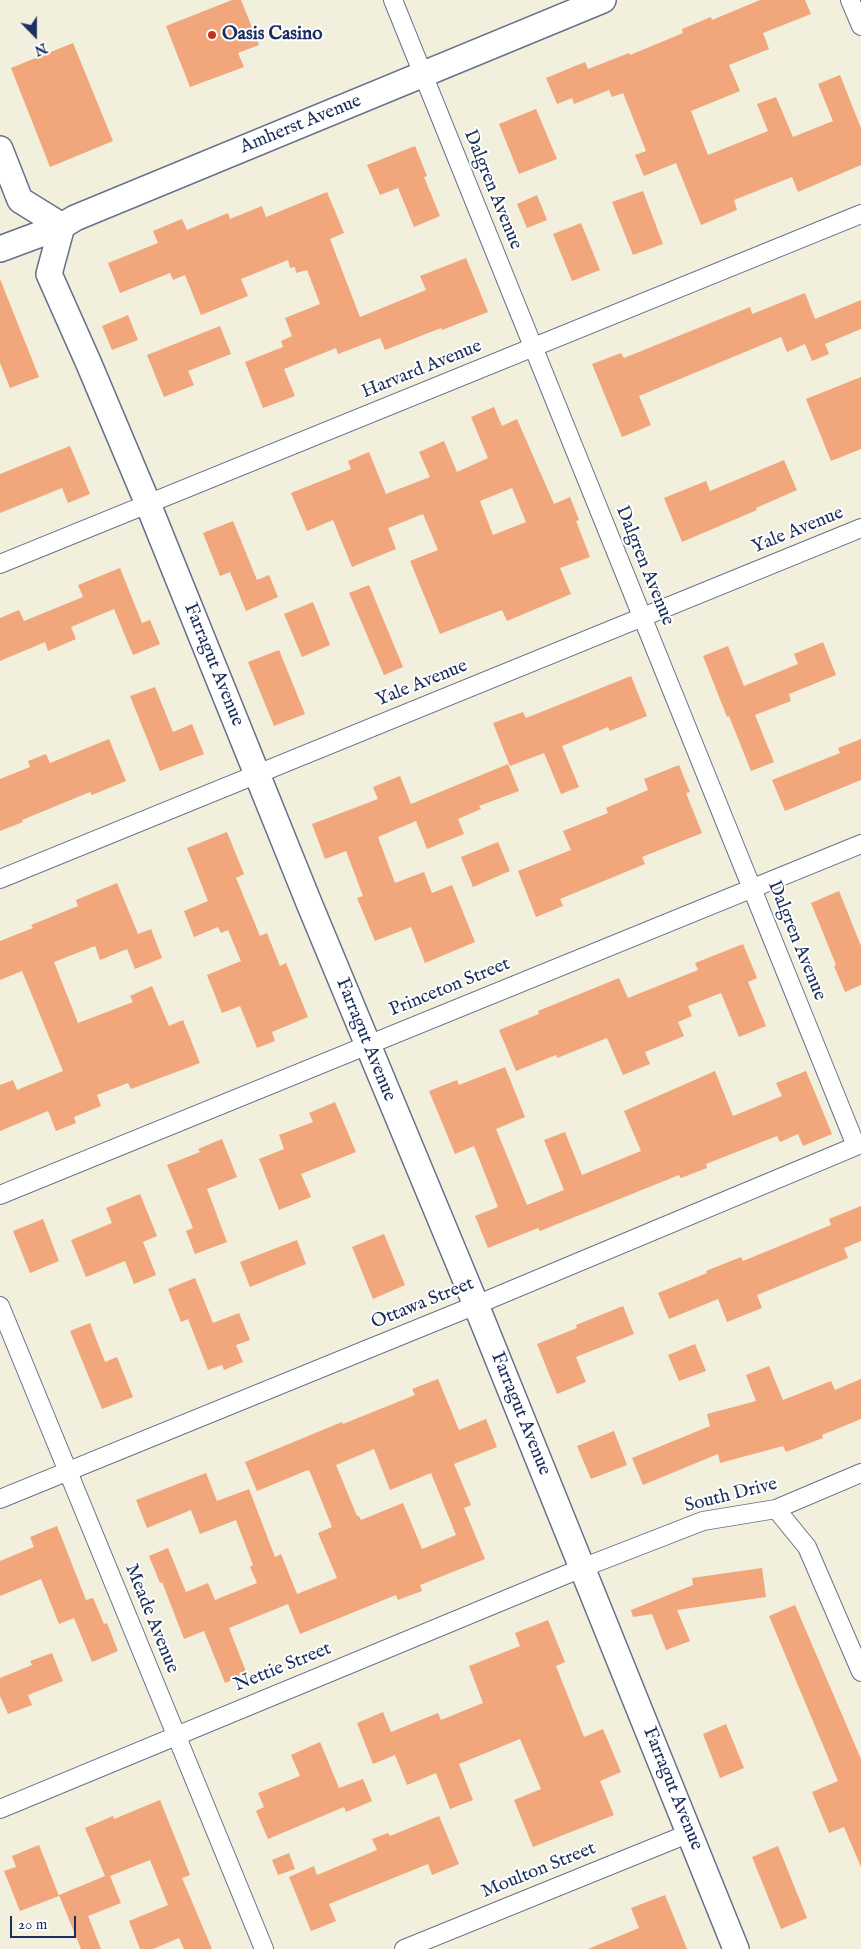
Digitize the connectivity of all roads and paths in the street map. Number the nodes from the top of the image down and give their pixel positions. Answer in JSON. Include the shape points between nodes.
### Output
{"nodes":[{"id":1,"x":394,"y":0,"type":"edge"},
{"id":2,"x":603,"y":0,"type":"edge"},
{"id":3,"x":850,"y":0,"type":"edge"},
{"id":4,"x":861,"y":26,"type":"edge"},
{"id":5,"x":422,"y":75,"type":"junction"},
{"id":6,"x":0,"y":149,"type":"edge"},
{"id":7,"x":861,"y":214,"type":"edge"},
{"id":8,"x":62,"y":226,"type":"junction"},
{"id":9,"x":0,"y":249,"type":"edge"},
{"id":10,"x":532,"y":348,"type":"junction"},
{"id":11,"x":148,"y":504,"type":"junction"},
{"id":12,"x":861,"y":528,"type":"edge"},
{"id":13,"x":0,"y":564,"type":"edge"},
{"id":14,"x":642,"y":617,"type":"junction"},
{"id":15,"x":257,"y":774,"type":"junction"},
{"id":16,"x":861,"y":844,"type":"edge"},
{"id":17,"x":0,"y":879,"type":"edge"},
{"id":18,"x":752,"y":889,"type":"junction"},
{"id":19,"x":367,"y":1045,"type":"junction"},
{"id":20,"x":859,"y":1146,"type":"edge"},
{"id":21,"x":0,"y":1195,"type":"edge"},
{"id":22,"x":476,"y":1305,"type":"junction"},
{"id":23,"x":0,"y":1306,"type":"edge"},
{"id":24,"x":68,"y":1470,"type":"junction"},
{"id":25,"x":861,"y":1473,"type":"edge"},
{"id":26,"x":0,"y":1499,"type":"edge"},
{"id":27,"x":776,"y":1509,"type":"junction"},
{"id":28,"x":582,"y":1568,"type":"junction"},
{"id":29,"x":861,"y":1672,"type":"edge"},
{"id":30,"x":176,"y":1735,"type":"junction"},
{"id":31,"x":0,"y":1809,"type":"edge"},
{"id":32,"x":690,"y":1833,"type":"junction"},
{"id":33,"x":264,"y":1949,"type":"edge"},
{"id":34,"x":404,"y":1949,"type":"edge"},
{"id":35,"x":736,"y":1949,"type":"edge"}],
"edges":[{"from":1,"to":5,"type":"street","name":"Dalgren Avenue"},
{"from":2,"to":5,"type":"street","name":"Amherst Avenue"},
{"from":3,"to":4,"type":"street"},
{"from":5,"to":8,"type":"street","name":"Amherst Avenue","via":[[84,214]]},
{"from":5,"to":10,"type":"street","name":"Dalgren Avenue"},
{"from":6,"to":8,"type":"street","via":[[20,200]]},
{"from":7,"to":10,"type":"street","name":"Harvard Avenue"},
{"from":8,"to":9,"type":"street","name":"Amherst Avenue"},
{"from":8,"to":11,"type":"street","name":"Farragut Avenue","via":[[48,274]]},
{"from":10,"to":11,"type":"street","name":"Harvard Avenue"},
{"from":10,"to":14,"type":"street","name":"Dalgren Avenue"},
{"from":11,"to":13,"type":"street","name":"Harvard Avenue"},
{"from":11,"to":15,"type":"street","name":"Farragut Avenue"},
{"from":12,"to":14,"type":"street","name":"Yale Avenue"},
{"from":14,"to":15,"type":"street","name":"Yale Avenue"},
{"from":14,"to":18,"type":"street","name":"Dalgren Avenue"},
{"from":15,"to":17,"type":"street","name":"Yale Avenue"},
{"from":15,"to":19,"type":"street","name":"Farragut Avenue"},
{"from":16,"to":18,"type":"street","name":"Princeton Street"},
{"from":18,"to":19,"type":"street","name":"Princeton Street"},
{"from":18,"to":20,"type":"street","name":"Dalgren Avenue"},
{"from":19,"to":21,"type":"street","name":"Princeton Street"},
{"from":19,"to":22,"type":"street","name":"Farragut Avenue"},
{"from":20,"to":22,"type":"street","name":"Ottawa Street"},
{"from":22,"to":24,"type":"street","name":"Ottawa Street"},
{"from":22,"to":28,"type":"street","name":"Farragut Avenue"},
{"from":23,"to":24,"type":"street","name":"Meade Avenue"},
{"from":24,"to":26,"type":"street","name":"Ottawa Street"},
{"from":24,"to":30,"type":"street","name":"Meade Avenue"},
{"from":25,"to":27,"type":"street","name":"South Drive"},
{"from":27,"to":28,"type":"street","name":"South Drive","via":[[703,1521]]},
{"from":27,"to":29,"type":"street","via":[[807,1547]]},
{"from":28,"to":30,"type":"street","name":"Nettie Street"},
{"from":28,"to":32,"type":"street","name":"Farragut Avenue"},
{"from":30,"to":31,"type":"street","name":"Nettie Street"},
{"from":30,"to":33,"type":"street","name":"Meade Avenue"},
{"from":32,"to":34,"type":"street","name":"Moulton Street"},
{"from":32,"to":35,"type":"street","name":"Farragut Avenue"}]}
